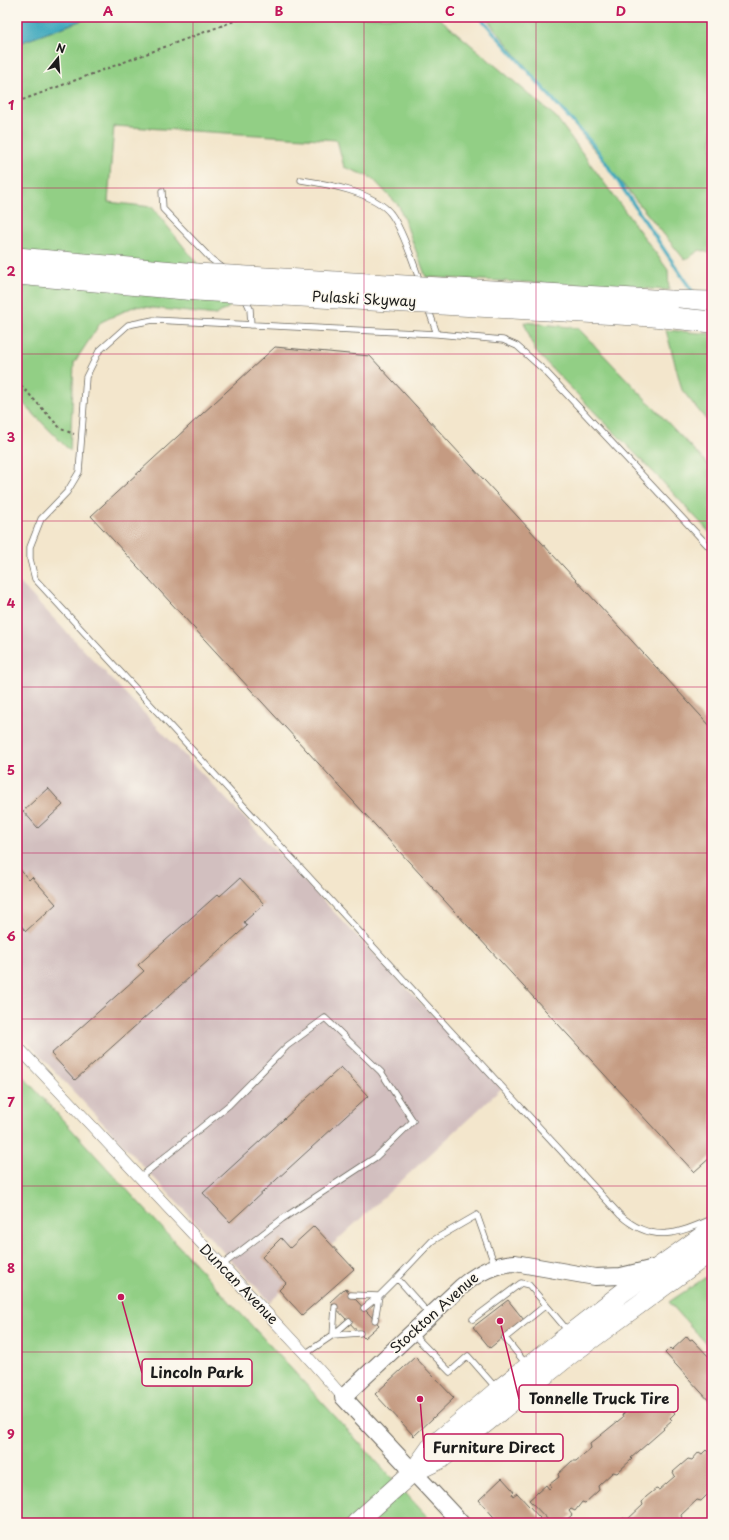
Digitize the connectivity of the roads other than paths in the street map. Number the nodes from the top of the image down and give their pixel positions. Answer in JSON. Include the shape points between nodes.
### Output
{"nodes":[{"id":1,"x":301,"y":180,"type":"dead end"},
{"id":2,"x":162,"y":191,"type":"dead end"},
{"id":3,"x":17,"y":258,"type":"edge"},
{"id":4,"x":17,"y":274,"type":"edge"},
{"id":5,"x":240,"y":282,"type":"dead end"},
{"id":6,"x":242,"y":289,"type":"dead end"},
{"id":7,"x":712,"y":302,"type":"edge"},
{"id":8,"x":712,"y":322,"type":"edge"},
{"id":9,"x":251,"y":325,"type":"junction"},
{"id":10,"x":437,"y":334,"type":"junction"},
{"id":11,"x":712,"y":550,"type":"edge"},
{"id":12,"x":17,"y":1046,"type":"edge"},
{"id":13,"x":139,"y":1178,"type":"junction"},
{"id":14,"x":712,"y":1219,"type":"edge"},
{"id":15,"x":712,"y":1229,"type":"edge"},
{"id":16,"x":712,"y":1251,"type":"edge"},
{"id":17,"x":221,"y":1266,"type":"junction"},
{"id":18,"x":495,"y":1266,"type":"junction"},
{"id":19,"x":658,"y":1267,"type":"junction"},
{"id":20,"x":398,"y":1278,"type":"junction"},
{"id":21,"x":351,"y":1295,"type":"dead end"},
{"id":22,"x":379,"y":1296,"type":"junction"},
{"id":23,"x":546,"y":1306,"type":"junction"},
{"id":24,"x":335,"y":1307,"type":"dead end"},
{"id":25,"x":364,"y":1308,"type":"dead end"},
{"id":26,"x":431,"y":1315,"type":"junction"},
{"id":27,"x":473,"y":1319,"type":"dead end"},
{"id":28,"x":375,"y":1320,"type":"dead end"},
{"id":29,"x":348,"y":1322,"type":"dead end"},
{"id":30,"x":569,"y":1332,"type":"junction"},
{"id":31,"x":360,"y":1333,"type":"dead end"},
{"id":32,"x":412,"y":1333,"type":"junction"},
{"id":33,"x":333,"y":1335,"type":"junction"},
{"id":34,"x":306,"y":1354,"type":"junction"},
{"id":35,"x":528,"y":1366,"type":"junction"},
{"id":36,"x":498,"y":1390,"type":"junction"},
{"id":37,"x":343,"y":1397,"type":"junction"},
{"id":38,"x":413,"y":1472,"type":"junction"},
{"id":39,"x":356,"y":1523,"type":"edge"},
{"id":40,"x":461,"y":1523,"type":"edge"}],
"edges":[{"from":1,"to":10,"type":"lane","via":[[332,185],[379,202],[391,215],[417,274]]},
{"from":2,"to":5,"type":"lane","via":[[163,209],[211,259]]},
{"from":3,"to":7,"type":"highway","name":"Pulaski Skyway","bridge":true,"via":[[205,275],[670,302]]},
{"from":4,"to":8,"type":"highway","name":"Pulaski Skyway","bridge":true,"via":[[182,289],[652,316]]},
{"from":6,"to":9,"type":"lane","via":[[250,309]]},
{"from":9,"to":10,"type":"lane"},
{"from":9,"to":14,"type":"lane","via":[[152,320],[128,325],[99,351],[86,377],[79,472],[67,492],[41,519],[30,547],[34,580],[625,1219],[646,1231],[663,1234],[676,1233]]},
{"from":10,"to":11,"type":"lane","via":[[503,340],[517,346],[546,371]]},
{"from":12,"to":13,"type":"street","name":"Duncan Avenue"},
{"from":13,"to":17,"type":"street","name":"Duncan Avenue"},
{"from":13,"to":17,"type":"lane","via":[[229,1105],[287,1046],[325,1018],[381,1072],[413,1121],[376,1157],[282,1219]]},
{"from":15,"to":19,"type":"highway"},
{"from":16,"to":38,"type":"highway","via":[[570,1355],[441,1459]]},
{"from":17,"to":34,"type":"street","name":"Duncan Avenue"},
{"from":18,"to":19,"type":"main road","name":"Stockton Avenue","via":[[521,1264],[595,1277],[621,1276]]},
{"from":18,"to":20,"type":"lane","via":[[477,1215],[432,1242]]},
{"from":18,"to":26,"type":"main road","name":"Stockton Avenue","via":[[472,1278]]},
{"from":19,"to":30,"type":"highway"},
{"from":20,"to":22,"type":"lane"},
{"from":20,"to":26,"type":"lane"},
{"from":21,"to":22,"type":"lane"},
{"from":22,"to":25,"type":"lane"},
{"from":22,"to":28,"type":"lane"},
{"from":23,"to":27,"type":"lane","via":[[529,1285],[521,1283]]},
{"from":23,"to":30,"type":"lane"},
{"from":23,"to":35,"type":"lane","via":[[506,1338]]},
{"from":24,"to":33,"type":"lane"},
{"from":26,"to":32,"type":"main road","name":"Stockton Avenue"},
{"from":29,"to":33,"type":"lane"},
{"from":30,"to":35,"type":"highway"},
{"from":31,"to":33,"type":"lane"},
{"from":32,"to":36,"type":"lane","via":[[450,1372],[468,1356]]},
{"from":32,"to":37,"type":"main road","name":"Stockton Avenue"},
{"from":33,"to":34,"type":"lane"},
{"from":34,"to":37,"type":"street","name":"Duncan Avenue"},
{"from":35,"to":36,"type":"highway"},
{"from":36,"to":38,"type":"highway","via":[[430,1448]]},
{"from":37,"to":38,"type":"main road","name":"Duncan Avenue"},
{"from":38,"to":39,"type":"highway"},
{"from":38,"to":40,"type":"main road","name":"Duncan Avenue"}]}
